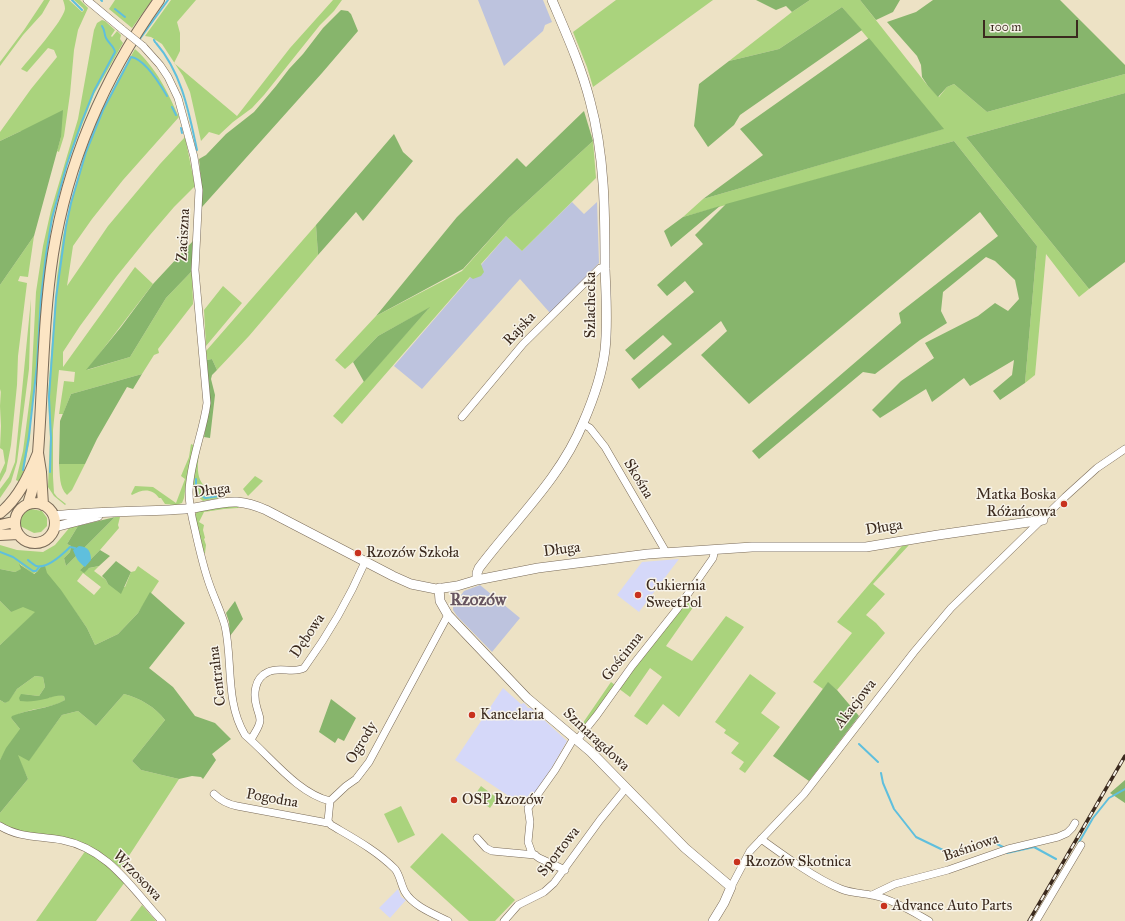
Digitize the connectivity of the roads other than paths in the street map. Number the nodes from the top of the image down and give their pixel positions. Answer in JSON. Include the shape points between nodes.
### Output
{"nodes":[{"id":1,"x":87,"y":0,"type":"edge"},
{"id":2,"x":159,"y":0,"type":"edge"},
{"id":3,"x":552,"y":0,"type":"edge"},
{"id":4,"x":606,"y":268,"type":"junction"},
{"id":5,"x":462,"y":417,"type":"dead end"},
{"id":6,"x":583,"y":424,"type":"junction"},
{"id":7,"x":1125,"y":449,"type":"edge"},
{"id":8,"x":38,"y":452,"type":"junction"},
{"id":9,"x":33,"y":464,"type":"junction"},
{"id":10,"x":28,"y":504,"type":"junction"},
{"id":11,"x":43,"y":505,"type":"junction"},
{"id":12,"x":190,"y":508,"type":"junction"},
{"id":13,"x":0,"y":513,"type":"edge"},
{"id":14,"x":105,"y":513,"type":"junction"},
{"id":15,"x":54,"y":516,"type":"junction"},
{"id":16,"x":1043,"y":520,"type":"junction"},
{"id":17,"x":14,"y":522,"type":"junction"},
{"id":18,"x":0,"y":525,"type":"edge"},
{"id":19,"x":55,"y":527,"type":"junction"},
{"id":20,"x":18,"y":534,"type":"junction"},
{"id":21,"x":0,"y":535,"type":"edge"},
{"id":22,"x":715,"y":549,"type":"junction"},
{"id":23,"x":666,"y":552,"type":"junction"},
{"id":24,"x":365,"y":562,"type":"junction"},
{"id":25,"x":477,"y":580,"type":"junction"},
{"id":26,"x":440,"y":588,"type":"junction"},
{"id":27,"x":448,"y":615,"type":"junction"},
{"id":28,"x":576,"y":739,"type":"junction"},
{"id":29,"x":251,"y":740,"type":"junction"},
{"id":30,"x":626,"y":788,"type":"junction"},
{"id":31,"x":214,"y":794,"type":"dead end"},
{"id":32,"x":330,"y":801,"type":"junction"},
{"id":33,"x":328,"y":823,"type":"junction"},
{"id":34,"x":1075,"y":823,"type":"dead end"},
{"id":35,"x":0,"y":826,"type":"edge"},
{"id":36,"x":477,"y":838,"type":"dead end"},
{"id":37,"x":761,"y":838,"type":"junction"},
{"id":38,"x":1081,"y":845,"type":"dead end"},
{"id":39,"x":535,"y":855,"type":"junction"},
{"id":40,"x":565,"y":870,"type":"junction"},
{"id":41,"x":731,"y":887,"type":"junction"},
{"id":42,"x":872,"y":895,"type":"junction"},
{"id":43,"x":435,"y":918,"type":"edge"},
{"id":44,"x":162,"y":921,"type":"edge"},
{"id":45,"x":448,"y":921,"type":"edge"},
{"id":46,"x":504,"y":921,"type":"edge"},
{"id":47,"x":713,"y":921,"type":"edge"},
{"id":48,"x":929,"y":921,"type":"edge"},
{"id":49,"x":1036,"y":921,"type":"edge"}],
"edges":[{"from":1,"to":12,"type":"street","name":"Zaciszna","bridge":true,"via":[[143,46],[160,65],[178,98],[194,157],[199,190],[195,270],[207,403],[192,469]]},
{"from":2,"to":8,"type":"main road","via":[[139,28],[108,83],[84,136],[69,183],[58,228],[51,274]]},
{"from":3,"to":4,"type":"street","name":"Szlachecka","via":[[584,79],[595,122],[602,163]]},
{"from":4,"to":5,"type":"street","name":"Rajska","via":[[600,268],[533,334]]},
{"from":4,"to":6,"type":"street","name":"Szlachecka","via":[[605,349],[600,378]]},
{"from":6,"to":23,"type":"street","name":"Skośna","via":[[590,428],[604,447]]},
{"from":6,"to":25,"type":"street","name":"Szlachecka","via":[[549,483],[479,568]]},
{"from":7,"to":16,"type":"street","name":"Akacjowa","via":[[1092,473]]},
{"from":8,"to":9,"type":"main road"},
{"from":8,"to":11,"type":"main road"},
{"from":9,"to":10,"type":"main road","via":[[32,491]]},
{"from":9,"to":13,"type":"main road","via":[[16,497]]},
{"from":10,"to":11,"type":"main road"},
{"from":10,"to":17,"type":"main road","via":[[19,512]]},
{"from":11,"to":15,"type":"main road"},
{"from":12,"to":14,"type":"street","name":"Długa"},
{"from":12,"to":24,"type":"street","name":"Długa","via":[[228,502],[257,506]]},
{"from":12,"to":29,"type":"street","name":"Centralna","via":[[205,570],[225,626],[231,696],[239,725]]},
{"from":14,"to":15,"type":"street","name":"Długa"},
{"from":14,"to":19,"type":"street","name":"Długa"},
{"from":15,"to":19,"type":"main road"},
{"from":16,"to":22,"type":"street","name":"Długa","via":[[866,547]]},
{"from":16,"to":37,"type":"street","name":"Akacjowa","via":[[961,596],[804,794]]},
{"from":17,"to":18,"type":"main road"},
{"from":17,"to":20,"type":"main road"},
{"from":19,"to":20,"type":"main road","via":[[49,538],[38,543],[26,541]]},
{"from":20,"to":21,"type":"main road"},
{"from":22,"to":23,"type":"street","name":"Długa"},
{"from":22,"to":28,"type":"street","name":"Gościnna","via":[[713,558],[678,608]]},
{"from":23,"to":25,"type":"street","name":"Długa","via":[[538,568]]},
{"from":24,"to":26,"type":"street","name":"Długa","via":[[411,584]]},
{"from":24,"to":29,"type":"street","name":"Dębowa","via":[[344,605],[304,668],[295,671],[274,670],[262,675],[258,680],[255,700],[260,718]]},
{"from":25,"to":26,"type":"street","name":"Długa"},
{"from":26,"to":27,"type":"street","name":"Szmaragdowa","via":[[440,602]]},
{"from":27,"to":28,"type":"street","name":"Szmaragdowa","via":[[527,698]]},
{"from":27,"to":32,"type":"street","name":"Ogrody","via":[[369,762],[356,779]]},
{"from":28,"to":30,"type":"street","name":"Szmaragdowa"},
{"from":28,"to":39,"type":"street","name":"Gościnna","via":[[528,808],[528,845]]},
{"from":29,"to":32,"type":"street","name":"Centralna","via":[[304,789],[323,800]]},
{"from":30,"to":40,"type":"street","name":"Sportowa"},
{"from":30,"to":41,"type":"street","name":"Szmaragdowa","via":[[685,848]]},
{"from":31,"to":33,"type":"street","name":"Pogodna","via":[[227,804]]},
{"from":32,"to":33,"type":"street"},
{"from":33,"to":43,"type":"street","via":[[372,850],[396,870],[409,898]]},
{"from":34,"to":42,"type":"street","name":"Baśniowa","via":[[1067,833],[1058,837],[1008,849],[948,870],[895,884]]},
{"from":35,"to":44,"type":"street","name":"Wrzosowa","via":[[20,834],[86,846],[119,871]]},
{"from":36,"to":39,"type":"street","via":[[492,851]]},
{"from":37,"to":41,"type":"street","name":"Akacjowa","via":[[750,851]]},
{"from":37,"to":42,"type":"street","via":[[825,881],[851,893]]},
{"from":38,"to":49,"type":"street"},
{"from":39,"to":40,"type":"street"},
{"from":40,"to":46,"type":"street","name":"Sportowa","via":[[544,892],[518,905]]},
{"from":41,"to":47,"type":"street","name":"Akacjowa"},
{"from":42,"to":48,"type":"street","via":[[893,902]]},
{"from":43,"to":45,"type":"street"}]}
